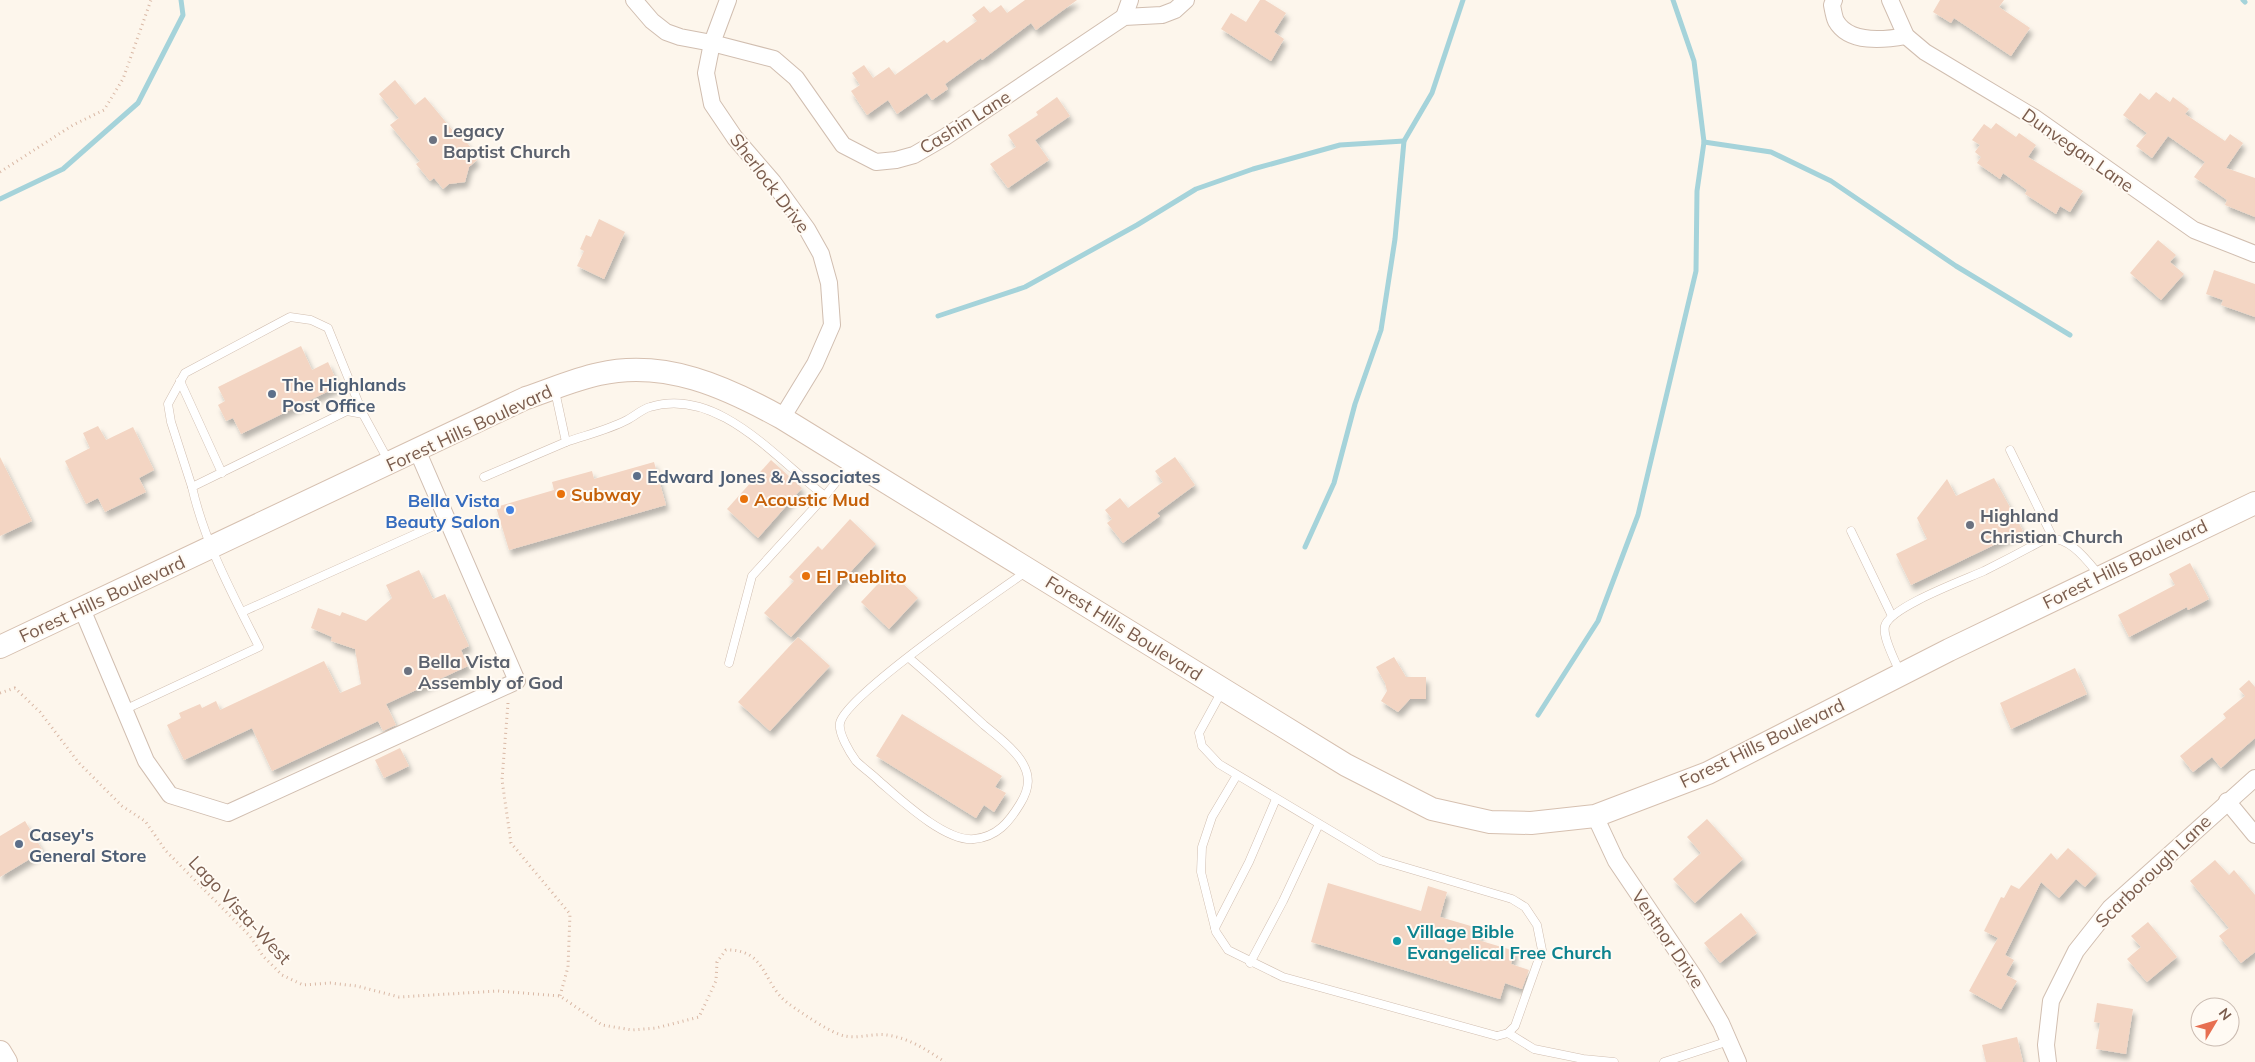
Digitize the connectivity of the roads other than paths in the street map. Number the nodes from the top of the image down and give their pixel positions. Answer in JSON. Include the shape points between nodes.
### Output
{"nodes":[{"id":1,"x":634,"y":0,"type":"edge"},
{"id":2,"x":728,"y":0,"type":"edge"},
{"id":3,"x":1130,"y":0,"type":"edge"},
{"id":4,"x":1186,"y":0,"type":"edge"},
{"id":5,"x":1834,"y":0,"type":"edge"},
{"id":6,"x":1890,"y":0,"type":"edge"},
{"id":7,"x":1124,"y":17,"type":"junction"},
{"id":8,"x":1906,"y":36,"type":"junction"},
{"id":9,"x":712,"y":42,"type":"junction"},
{"id":10,"x":2255,"y":254,"type":"edge"},
{"id":11,"x":180,"y":381,"type":"junction"},
{"id":12,"x":554,"y":389,"type":"junction"},
{"id":13,"x":363,"y":414,"type":"junction"},
{"id":14,"x":782,"y":418,"type":"junction"},
{"id":15,"x":566,"y":442,"type":"junction"},
{"id":16,"x":417,"y":450,"type":"junction"},
{"id":17,"x":2010,"y":450,"type":"dead end"},
{"id":18,"x":852,"y":461,"type":"junction"},
{"id":19,"x":390,"y":464,"type":"junction"},
{"id":20,"x":222,"y":473,"type":"junction"},
{"id":21,"x":484,"y":477,"type":"dead end"},
{"id":22,"x":192,"y":487,"type":"junction"},
{"id":23,"x":825,"y":496,"type":"junction"},
{"id":24,"x":2255,"y":503,"type":"edge"},
{"id":25,"x":447,"y":520,"type":"junction"},
{"id":26,"x":1851,"y":531,"type":"dead end"},
{"id":27,"x":2053,"y":538,"type":"junction"},
{"id":28,"x":211,"y":547,"type":"junction"},
{"id":29,"x":1028,"y":570,"type":"junction"},
{"id":30,"x":2100,"y":576,"type":"junction"},
{"id":31,"x":82,"y":609,"type":"junction"},
{"id":32,"x":242,"y":612,"type":"junction"},
{"id":33,"x":1892,"y":616,"type":"junction"},
{"id":34,"x":0,"y":648,"type":"edge"},
{"id":35,"x":908,"y":656,"type":"junction"},
{"id":36,"x":729,"y":663,"type":"dead end"},
{"id":37,"x":1901,"y":675,"type":"junction"},
{"id":38,"x":1223,"y":689,"type":"junction"},
{"id":39,"x":124,"y":710,"type":"junction"},
{"id":40,"x":1237,"y":775,"type":"junction"},
{"id":41,"x":2255,"y":778,"type":"edge"},
{"id":42,"x":1276,"y":798,"type":"junction"},
{"id":43,"x":2228,"y":801,"type":"junction"},
{"id":44,"x":1595,"y":816,"type":"junction"},
{"id":45,"x":1319,"y":824,"type":"junction"},
{"id":46,"x":2255,"y":834,"type":"edge"},
{"id":47,"x":1215,"y":928,"type":"junction"},
{"id":48,"x":1250,"y":962,"type":"junction"},
{"id":49,"x":1508,"y":1033,"type":"junction"},
{"id":50,"x":1729,"y":1040,"type":"junction"},
{"id":51,"x":0,"y":1052,"type":"edge"},
{"id":52,"x":6,"y":1062,"type":"edge"},
{"id":53,"x":1614,"y":1062,"type":"edge"},
{"id":54,"x":1664,"y":1062,"type":"edge"},
{"id":55,"x":1738,"y":1062,"type":"edge"},
{"id":56,"x":2048,"y":1062,"type":"edge"}],
"edges":[{"from":1,"to":9,"type":"street","name":"Cashin Lane","via":[[666,32]]},
{"from":2,"to":9,"type":"street","name":"Sherlock Drive"},
{"from":3,"to":7,"type":"street"},
{"from":4,"to":7,"type":"street","via":[[1175,10],[1162,15]]},
{"from":5,"to":8,"type":"street","via":[[1836,21],[1848,34],[1882,40]]},
{"from":6,"to":8,"type":"street","name":"Dunvegan Lane"},
{"from":7,"to":9,"type":"street","name":"Cashin Lane","via":[[945,138],[914,154],[876,162],[843,145],[796,78],[774,59]]},
{"from":8,"to":10,"type":"street","name":"Dunvegan Lane","via":[[1924,52],[2035,118],[2194,230]]},
{"from":9,"to":14,"type":"street","name":"Sherlock Drive","via":[[706,73],[712,104],[807,229],[820,254],[829,283],[832,325],[815,364]]},
{"from":11,"to":13,"type":"lane","via":[[185,373],[290,317],[311,320],[328,328]]},
{"from":11,"to":20,"type":"lane"},
{"from":11,"to":22,"type":"lane","via":[[168,404]]},
{"from":12,"to":14,"type":"main road","name":"Forest Hills Boulevard","via":[[600,374],[646,369],[694,378],[746,398]]},
{"from":12,"to":15,"type":"lane"},
{"from":12,"to":16,"type":"main road","name":"Forest Hills Boulevard","via":[[526,398]]},
{"from":13,"to":19,"type":"lane"},
{"from":13,"to":20,"type":"lane","via":[[347,411]]},
{"from":14,"to":18,"type":"main road","name":"Forest Hills Boulevard"},
{"from":15,"to":21,"type":"lane"},
{"from":15,"to":23,"type":"lane","via":[[626,421],[649,407],[678,401],[717,414],[762,442]]},
{"from":16,"to":19,"type":"main road","name":"Forest Hills Boulevard"},
{"from":16,"to":25,"type":"street"},
{"from":17,"to":27,"type":"lane"},
{"from":18,"to":23,"type":"lane"},
{"from":18,"to":29,"type":"main road","name":"Forest Hills Boulevard"},
{"from":19,"to":28,"type":"main road","name":"Forest Hills Boulevard"},
{"from":20,"to":22,"type":"lane"},
{"from":22,"to":28,"type":"lane"},
{"from":23,"to":36,"type":"lane","via":[[752,576]]},
{"from":24,"to":30,"type":"main road","name":"Forest Hills Boulevard"},
{"from":25,"to":32,"type":"lane"},
{"from":25,"to":39,"type":"street","via":[[517,681],[228,813],[170,795],[146,761]]},
{"from":26,"to":33,"type":"lane"},
{"from":27,"to":30,"type":"lane","via":[[2080,552]]},
{"from":27,"to":33,"type":"lane","via":[[1936,590]]},
{"from":28,"to":31,"type":"main road","name":"Forest Hills Boulevard"},
{"from":28,"to":32,"type":"lane"},
{"from":29,"to":35,"type":"lane"},
{"from":29,"to":38,"type":"main road","name":"Forest Hills Boulevard"},
{"from":30,"to":37,"type":"main road","name":"Forest Hills Boulevard"},
{"from":31,"to":34,"type":"main road","name":"Forest Hills Boulevard"},
{"from":31,"to":39,"type":"street"},
{"from":32,"to":39,"type":"lane","via":[[258,648]]},
{"from":33,"to":37,"type":"lane","via":[[1885,625],[1884,634]]},
{"from":35,"to":35,"type":"lane","via":[[849,708],[840,723],[841,732],[856,760],[921,817],[956,836],[973,839],[995,833],[1010,821],[1028,792],[1025,768],[997,736]]},
{"from":37,"to":44,"type":"main road","name":"Forest Hills Boulevard","via":[[1708,773]]},
{"from":38,"to":40,"type":"lane","via":[[1198,733],[1206,753]]},
{"from":38,"to":44,"type":"main road","name":"Forest Hills Boulevard","via":[[1346,765],[1432,809],[1490,822],[1531,823]]},
{"from":40,"to":42,"type":"lane"},
{"from":40,"to":47,"type":"lane","via":[[1212,817],[1202,847],[1201,872]]},
{"from":41,"to":43,"type":"street","name":"Scarborough Lane"},
{"from":42,"to":45,"type":"lane"},
{"from":42,"to":47,"type":"lane","via":[[1249,862]]},
{"from":43,"to":46,"type":"street"},
{"from":43,"to":56,"type":"street","name":"Scarborough Lane","via":[[2110,908],[2076,951],[2051,1001],[2046,1045]]},
{"from":44,"to":50,"type":"street","name":"Ventnor Drive","via":[[1616,861],[1695,978]]},
{"from":45,"to":48,"type":"lane"},
{"from":45,"to":49,"type":"lane","via":[[1380,860],[1512,898],[1525,907],[1537,925],[1542,950],[1515,1026]]},
{"from":47,"to":48,"type":"lane","via":[[1228,950]]},
{"from":48,"to":49,"type":"lane","via":[[1283,978],[1497,1036]]},
{"from":49,"to":53,"type":"lane","via":[[1534,1048]]},
{"from":50,"to":54,"type":"lane"},
{"from":50,"to":55,"type":"street","name":"Ventnor Drive"},
{"from":51,"to":52,"type":"main road"}]}
